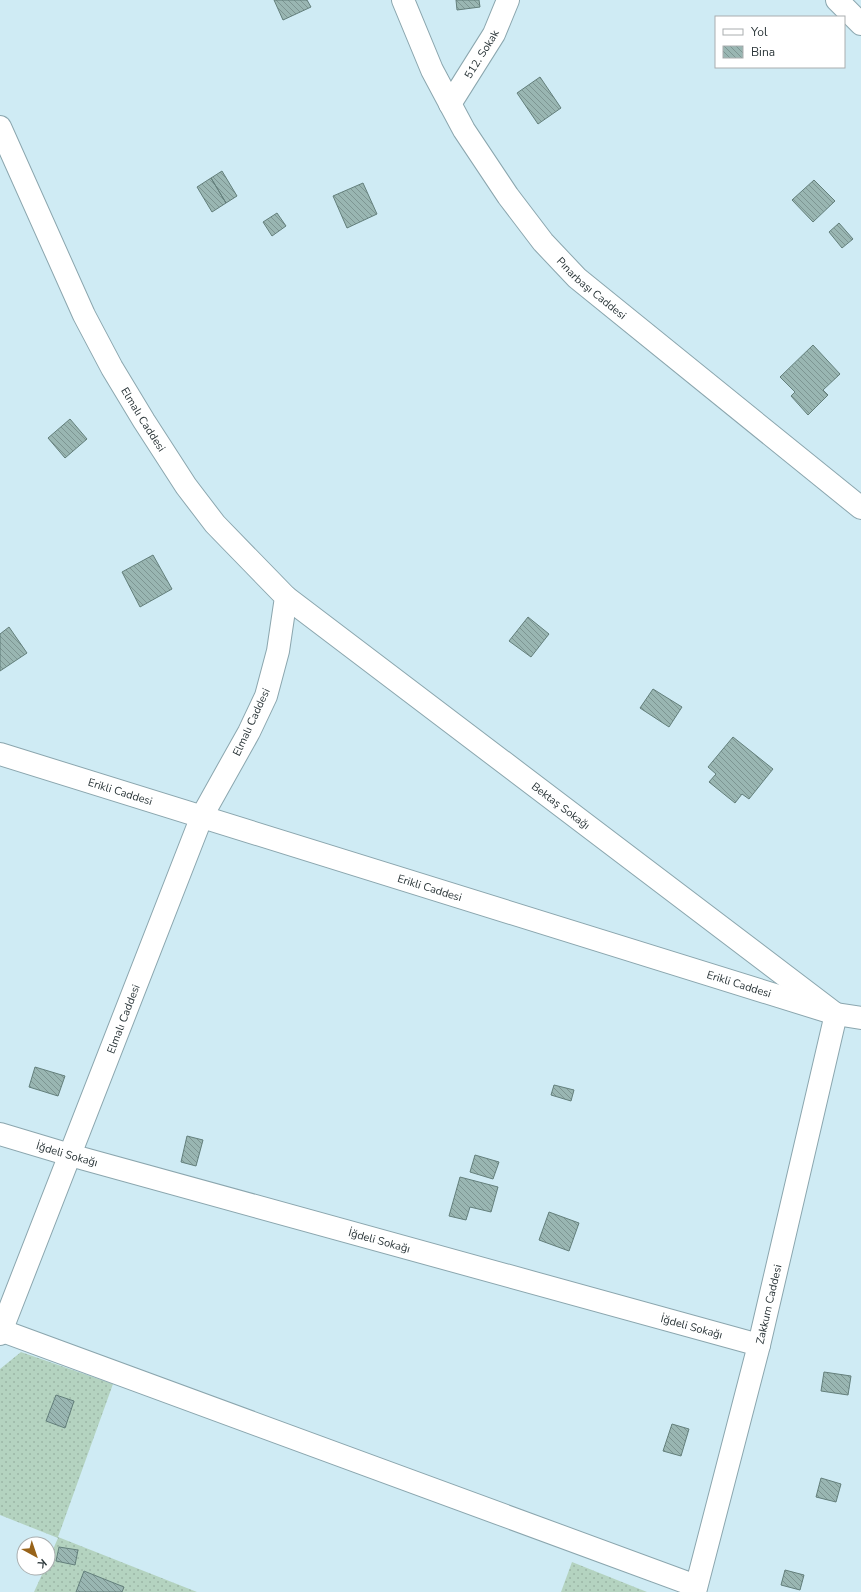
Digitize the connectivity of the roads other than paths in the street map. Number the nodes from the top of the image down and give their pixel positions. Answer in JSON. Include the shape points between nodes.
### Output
{"nodes":[{"id":1,"x":402,"y":0,"type":"edge"},
{"id":2,"x":508,"y":0,"type":"edge"},
{"id":3,"x":837,"y":0,"type":"edge"},
{"id":4,"x":861,"y":24,"type":"edge"},
{"id":5,"x":450,"y":104,"type":"junction"},
{"id":6,"x":0,"y":128,"type":"edge"},
{"id":7,"x":861,"y":508,"type":"edge"},
{"id":8,"x":286,"y":597,"type":"junction"},
{"id":9,"x":0,"y":754,"type":"edge"},
{"id":10,"x":202,"y":816,"type":"junction"},
{"id":11,"x":836,"y":1014,"type":"junction"},
{"id":12,"x":861,"y":1018,"type":"edge"},
{"id":13,"x":0,"y":1134,"type":"edge"},
{"id":14,"x":70,"y":1155,"type":"junction"},
{"id":15,"x":0,"y":1332,"type":"edge"},
{"id":16,"x":759,"y":1345,"type":"junction"},
{"id":17,"x":696,"y":1589,"type":"edge"}],
"edges":[{"from":1,"to":5,"type":"street","name":"Pınarbaşı Caddesi","via":[[432,70]]},
{"from":2,"to":5,"type":"street","name":"512. Sokak","via":[[494,34]]},
{"from":3,"to":4,"type":"street"},
{"from":5,"to":7,"type":"street","name":"Pınarbaşı Caddesi","via":[[464,130],[508,196],[543,242],[577,278]]},
{"from":6,"to":8,"type":"street","name":"Elmalı Caddesi","via":[[84,315],[144,421],[186,486],[215,524]]},
{"from":8,"to":10,"type":"street","name":"Elmalı Caddesi","via":[[278,651],[266,696]]},
{"from":8,"to":11,"type":"street","name":"Bektaş Sokağı"},
{"from":9,"to":10,"type":"street","name":"Erikli Caddesi"},
{"from":10,"to":11,"type":"street","name":"Erikli Caddesi"},
{"from":10,"to":14,"type":"street","name":"Elmalı Caddesi"},
{"from":11,"to":12,"type":"street","name":"Erikli Caddesi"},
{"from":11,"to":16,"type":"street","name":"Zakkum Caddesi"},
{"from":13,"to":14,"type":"street","name":"İğdeli Sokağı"},
{"from":14,"to":15,"type":"street","name":"Elmalı Caddesi"},
{"from":14,"to":16,"type":"street","name":"İğdeli Sokağı"},
{"from":15,"to":17,"type":"street"},
{"from":16,"to":17,"type":"street","name":"Zakkum Caddesi"}]}
